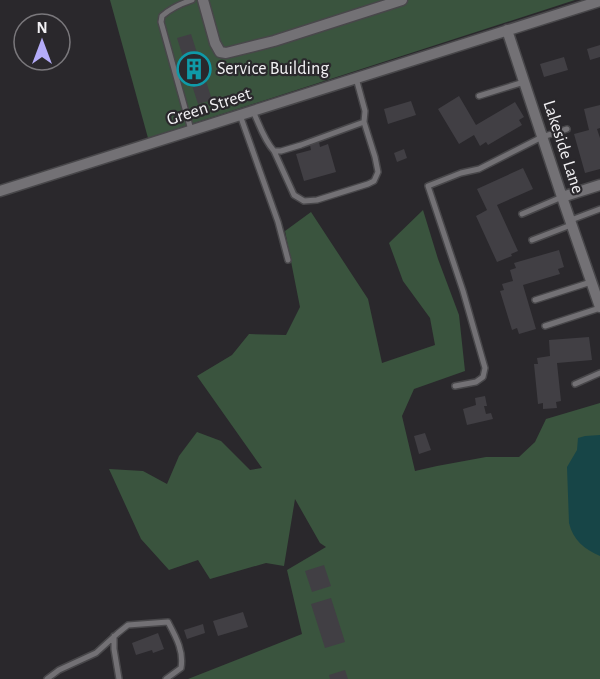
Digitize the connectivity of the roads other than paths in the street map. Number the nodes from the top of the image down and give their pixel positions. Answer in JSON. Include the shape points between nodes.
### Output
{"nodes":[{"id":1,"x":192,"y":0,"type":"edge"},
{"id":2,"x":202,"y":0,"type":"edge"},
{"id":3,"x":402,"y":0,"type":"edge"},
{"id":4,"x":600,"y":1,"type":"edge"},
{"id":5,"x":507,"y":30,"type":"junction"},
{"id":6,"x":356,"y":78,"type":"junction"},
{"id":7,"x":524,"y":82,"type":"junction"},
{"id":8,"x":478,"y":96,"type":"dead end"},
{"id":9,"x":253,"y":111,"type":"junction"},
{"id":10,"x":240,"y":115,"type":"junction"},
{"id":11,"x":364,"y":122,"type":"junction"},
{"id":12,"x":567,"y":129,"type":"dead end"},
{"id":13,"x":190,"y":130,"type":"junction"},
{"id":14,"x":542,"y":137,"type":"junction"},
{"id":15,"x":274,"y":151,"type":"junction"},
{"id":16,"x":600,"y":185,"type":"edge"},
{"id":17,"x":0,"y":191,"type":"edge"},
{"id":18,"x":562,"y":198,"type":"junction"},
{"id":19,"x":600,"y":209,"type":"edge"},
{"id":20,"x":522,"y":214,"type":"dead end"},
{"id":21,"x":570,"y":222,"type":"junction"},
{"id":22,"x":532,"y":240,"type":"dead end"},
{"id":23,"x":288,"y":260,"type":"dead end"},
{"id":24,"x":591,"y":282,"type":"junction"},
{"id":25,"x":536,"y":300,"type":"dead end"},
{"id":26,"x":600,"y":308,"type":"edge"},
{"id":27,"x":544,"y":326,"type":"dead end"},
{"id":28,"x":600,"y":373,"type":"edge"},
{"id":29,"x":575,"y":384,"type":"dead end"},
{"id":30,"x":455,"y":386,"type":"dead end"},
{"id":31,"x":114,"y":636,"type":"junction"},
{"id":32,"x":47,"y":679,"type":"edge"},
{"id":33,"x":119,"y":679,"type":"edge"},
{"id":34,"x":166,"y":679,"type":"edge"}],
"edges":[{"from":1,"to":13,"type":"lane","via":[[168,10],[161,22]]},
{"from":2,"to":3,"type":"street","via":[[215,43],[220,52],[226,53]]},
{"from":4,"to":5,"type":"street","name":"Green Street"},
{"from":5,"to":6,"type":"street","name":"Green Street"},
{"from":5,"to":7,"type":"street","name":"Lakeside Lane"},
{"from":6,"to":9,"type":"street","name":"Green Street"},
{"from":6,"to":11,"type":"lane"},
{"from":7,"to":8,"type":"lane"},
{"from":7,"to":14,"type":"street","name":"Lakeside Lane"},
{"from":9,"to":10,"type":"street","name":"Green Street"},
{"from":9,"to":15,"type":"lane"},
{"from":10,"to":13,"type":"street","name":"Green Street"},
{"from":10,"to":23,"type":"lane"},
{"from":11,"to":15,"type":"lane"},
{"from":11,"to":15,"type":"lane","via":[[378,172],[368,184],[304,201],[294,195]]},
{"from":12,"to":14,"type":"lane"},
{"from":13,"to":17,"type":"street","name":"Green Street"},
{"from":14,"to":18,"type":"street","name":"Lakeside Lane"},
{"from":14,"to":30,"type":"lane","via":[[479,169],[428,186],[485,368],[483,377],[476,382]]},
{"from":16,"to":18,"type":"street"},
{"from":18,"to":20,"type":"lane"},
{"from":18,"to":21,"type":"street","name":"Lakeside Lane"},
{"from":19,"to":21,"type":"lane"},
{"from":21,"to":22,"type":"lane"},
{"from":21,"to":24,"type":"street","name":"Lakeside Lane"},
{"from":24,"to":25,"type":"lane"},
{"from":24,"to":26,"type":"street","name":"Lakeside Lane"},
{"from":26,"to":27,"type":"lane"},
{"from":28,"to":29,"type":"lane"},
{"from":31,"to":32,"type":"lane","via":[[96,653]]},
{"from":31,"to":33,"type":"lane"},
{"from":31,"to":34,"type":"lane","via":[[128,625],[168,622],[183,659],[181,668]]}]}
